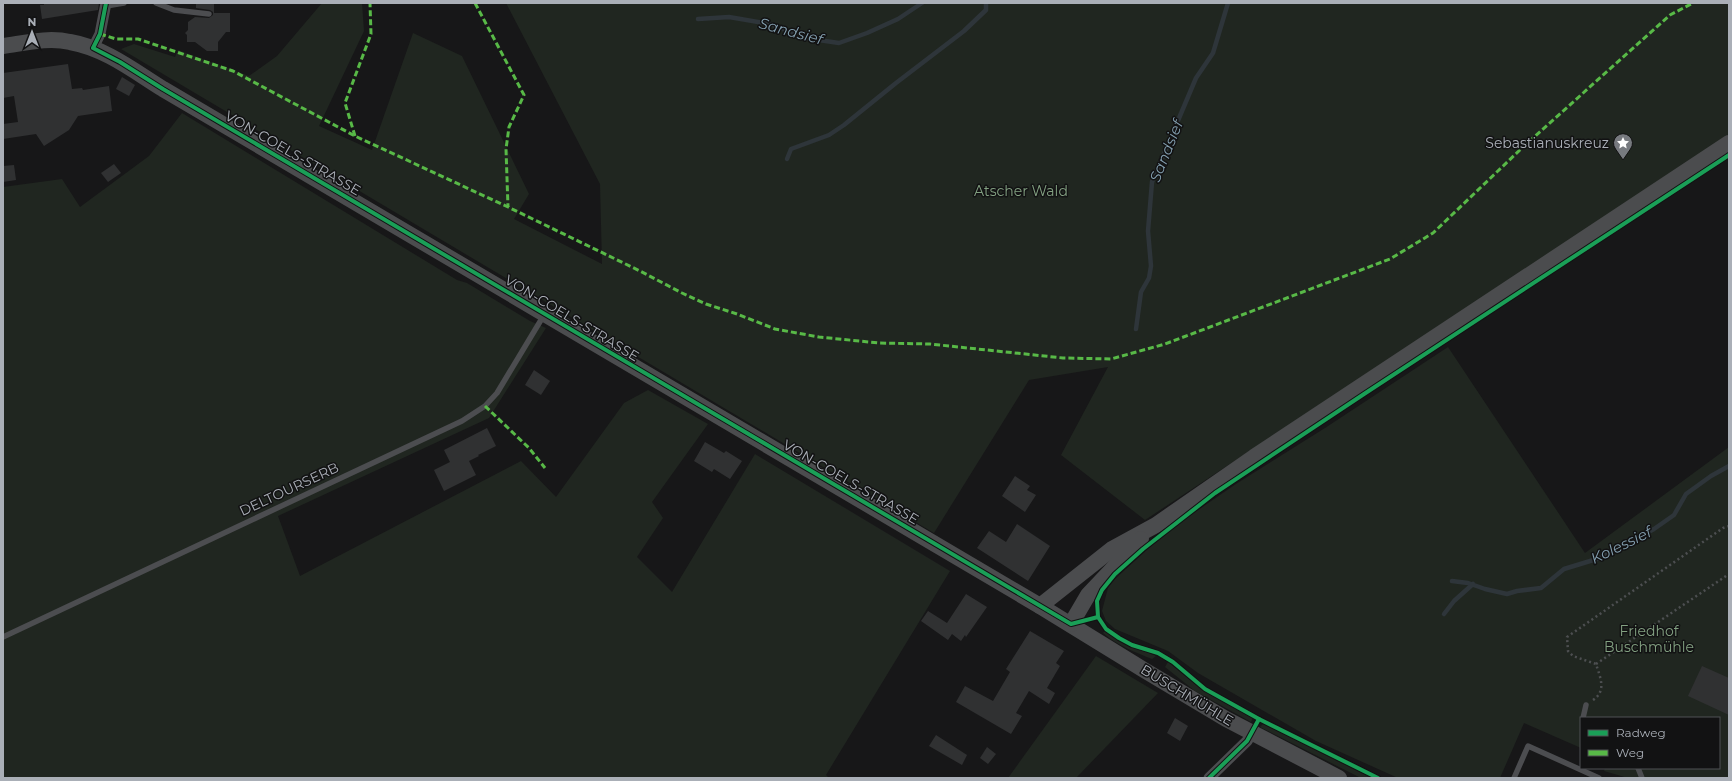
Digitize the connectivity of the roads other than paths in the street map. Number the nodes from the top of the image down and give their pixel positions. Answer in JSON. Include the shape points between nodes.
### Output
{"nodes":[{"id":1,"x":124,"y":3,"type":"edge"},
{"id":2,"x":156,"y":3,"type":"edge"},
{"id":3,"x":106,"y":4,"type":"edge"},
{"id":4,"x":209,"y":14,"type":"dead end"},
{"id":5,"x":3,"y":46,"type":"edge"},
{"id":6,"x":93,"y":48,"type":"junction"},
{"id":7,"x":1729,"y":143,"type":"edge"},
{"id":8,"x":544,"y":315,"type":"junction"},
{"id":9,"x":1156,"y":525,"type":"junction"},
{"id":10,"x":1040,"y":606,"type":"junction"},
{"id":11,"x":1071,"y":624,"type":"junction"},
{"id":12,"x":3,"y":637,"type":"edge"},
{"id":13,"x":1586,"y":705,"type":"road end"},
{"id":14,"x":1583,"y":717,"type":"edge"},
{"id":15,"x":1252,"y":733,"type":"junction"},
{"id":16,"x":1591,"y":777,"type":"edge"},
{"id":17,"x":1209,"y":778,"type":"edge"},
{"id":18,"x":1338,"y":778,"type":"edge"},
{"id":19,"x":1514,"y":778,"type":"edge"},
{"id":20,"x":1599,"y":778,"type":"edge"}],
"edges":[{"from":1,"to":3,"type":"lane"},
{"from":2,"to":4,"type":"lane","via":[[174,10]]},
{"from":3,"to":6,"type":"street","via":[[100,34]]},
{"from":5,"to":6,"type":"main road","name":"VON-COELS-STRASSE","via":[[46,40],[70,41]]},
{"from":6,"to":8,"type":"main road","name":"VON-COELS-STRASSE"},
{"from":7,"to":9,"type":"main road","via":[[1254,457]]},
{"from":8,"to":10,"type":"main road","name":"VON-COELS-STRASSE"},
{"from":8,"to":12,"type":"lane","name":"DELTOURSERB","via":[[497,392],[476,413]]},
{"from":9,"to":10,"type":"main road","via":[[1112,549]]},
{"from":9,"to":11,"type":"main road","via":[[1088,595]]},
{"from":10,"to":11,"type":"main road","name":"BUSCHMÜHLE"},
{"from":11,"to":15,"type":"main road","name":"BUSCHMÜHLE"},
{"from":13,"to":14,"type":"lane"},
{"from":15,"to":17,"type":"street"},
{"from":15,"to":18,"type":"main road","name":"BUSCHMÜHLE"},
{"from":16,"to":19,"type":"lane","via":[[1528,746]]},
{"from":16,"to":20,"type":"lane"}]}
